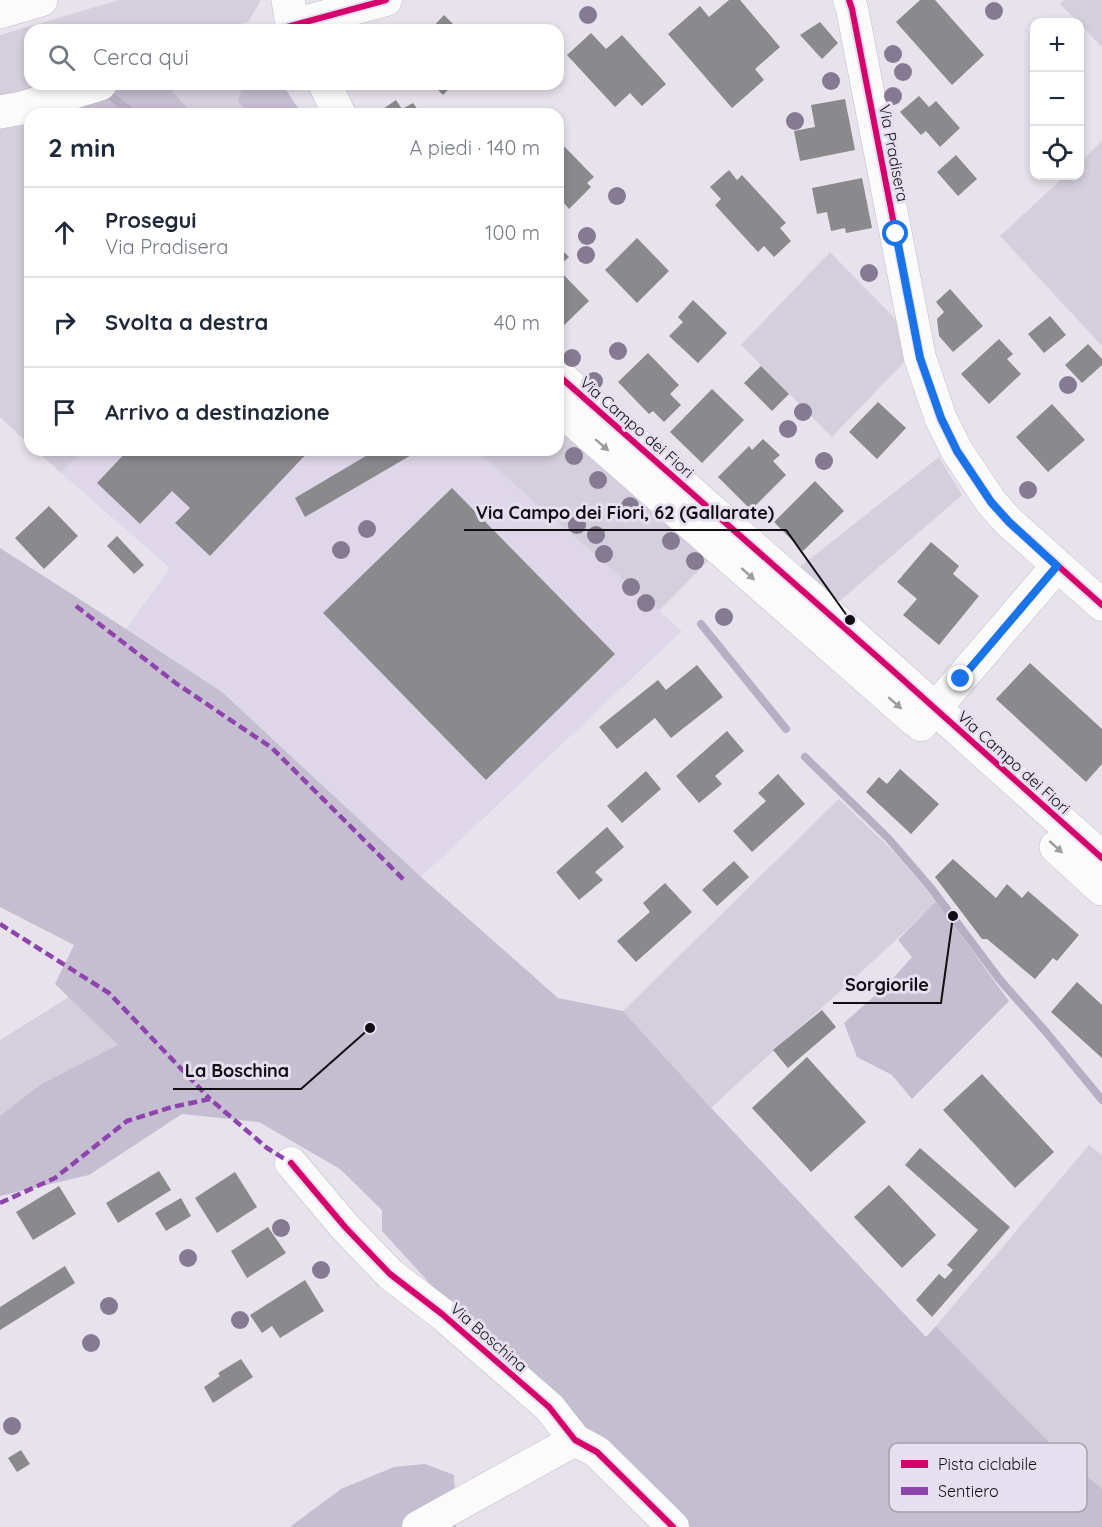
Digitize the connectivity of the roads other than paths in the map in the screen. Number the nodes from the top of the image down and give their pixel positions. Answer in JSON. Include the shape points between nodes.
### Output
{"nodes":[{"id":1,"x":40,"y":0,"type":"edge"},
{"id":2,"x":386,"y":0,"type":"edge"},
{"id":3,"x":849,"y":0,"type":"edge"},
{"id":4,"x":0,"y":12,"type":"edge"},
{"id":5,"x":289,"y":23,"type":"edge"},
{"id":6,"x":80,"y":90,"type":"edge"},
{"id":7,"x":311,"y":90,"type":"edge"},
{"id":8,"x":328,"y":90,"type":"edge"},
{"id":9,"x":318,"y":108,"type":"edge"},
{"id":10,"x":336,"y":108,"type":"edge"},
{"id":11,"x":0,"y":112,"type":"edge"},
{"id":12,"x":564,"y":381,"type":"edge"},
{"id":13,"x":564,"y":412,"type":"edge"},
{"id":14,"x":1057,"y":566,"type":"junction"},
{"id":15,"x":1102,"y":605,"type":"edge"},
{"id":16,"x":928,"y":717,"type":"junction"},
{"id":17,"x":1102,"y":858,"type":"edge"},
{"id":18,"x":1102,"y":889,"type":"edge"},
{"id":19,"x":291,"y":1163,"type":"dead end"},
{"id":20,"x":575,"y":1440,"type":"junction"},
{"id":21,"x":418,"y":1527,"type":"edge"},
{"id":22,"x":673,"y":1527,"type":"edge"}],
"edges":[{"from":1,"to":4,"type":"main road"},
{"from":2,"to":5,"type":"street"},
{"from":3,"to":14,"type":"street","name":"Via Pradisera","via":[[920,358],[941,418],[957,451],[991,502]]},
{"from":6,"to":11,"type":"main road"},
{"from":7,"to":9,"type":"main road"},
{"from":8,"to":10,"type":"main road"},
{"from":12,"to":16,"type":"main road","name":"Via Campo dei Fiori"},
{"from":13,"to":16,"type":"main road","name":"Via Campo dei Fiori","one_way":true},
{"from":14,"to":15,"type":"street","name":"Via Pradisera"},
{"from":14,"to":16,"type":"street"},
{"from":16,"to":17,"type":"main road","name":"Via Campo dei Fiori"},
{"from":16,"to":18,"type":"main road","name":"Via Campo dei Fiori","one_way":true},
{"from":19,"to":20,"type":"street","name":"Via Boschina","via":[[390,1274],[549,1407]]},
{"from":20,"to":21,"type":"street"},
{"from":20,"to":22,"type":"street","name":"Via Boschina","via":[[597,1452]]}]}
